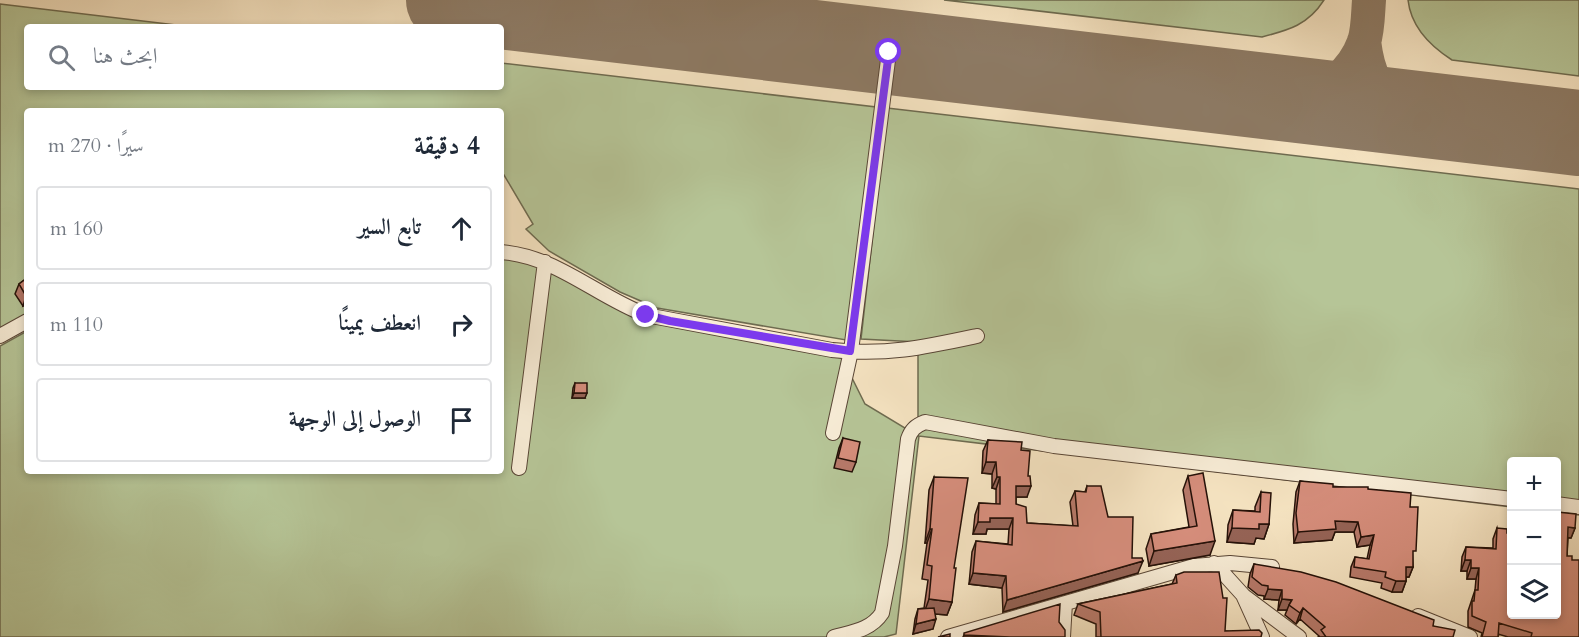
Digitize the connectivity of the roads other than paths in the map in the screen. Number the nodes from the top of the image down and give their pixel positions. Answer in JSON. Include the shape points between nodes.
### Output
{"nodes":[{"id":1,"x":889,"y":52,"type":"dead end"},
{"id":2,"x":504,"y":252,"type":"edge"},
{"id":3,"x":545,"y":262,"type":"junction"},
{"id":4,"x":24,"y":323,"type":"edge"},
{"id":5,"x":0,"y":336,"type":"edge"},
{"id":6,"x":977,"y":336,"type":"dead end"},
{"id":7,"x":850,"y":351,"type":"junction"},
{"id":8,"x":833,"y":433,"type":"dead end"},
{"id":9,"x":519,"y":468,"type":"dead end"},
{"id":10,"x":1507,"y":498,"type":"edge"},
{"id":11,"x":1561,"y":505,"type":"edge"},
{"id":12,"x":1579,"y":507,"type":"edge"},
{"id":13,"x":1214,"y":563,"type":"junction"},
{"id":14,"x":1288,"y":571,"type":"edge"},
{"id":15,"x":1243,"y":595,"type":"junction"},
{"id":16,"x":1065,"y":603,"type":"junction"},
{"id":17,"x":1401,"y":609,"type":"edge"},
{"id":18,"x":834,"y":637,"type":"edge"},
{"id":19,"x":948,"y":637,"type":"edge"},
{"id":20,"x":1063,"y":637,"type":"edge"},
{"id":21,"x":1262,"y":637,"type":"edge"},
{"id":22,"x":1299,"y":637,"type":"edge"},
{"id":23,"x":1470,"y":637,"type":"edge"}],
"edges":[{"from":1,"to":7,"type":"street"},
{"from":2,"to":3,"type":"street"},
{"from":3,"to":7,"type":"street","via":[[652,316]]},
{"from":3,"to":9,"type":"street"},
{"from":4,"to":5,"type":"street"},
{"from":6,"to":7,"type":"street","via":[[911,350]]},
{"from":7,"to":8,"type":"street"},
{"from":10,"to":18,"type":"street","via":[[1054,446],[925,422],[916,425],[908,439],[884,608],[870,626]]},
{"from":11,"to":12,"type":"street"},
{"from":13,"to":14,"type":"street"},
{"from":13,"to":15,"type":"street"},
{"from":13,"to":16,"type":"street"},
{"from":15,"to":21,"type":"street"},
{"from":15,"to":22,"type":"street"},
{"from":16,"to":19,"type":"street"},
{"from":16,"to":20,"type":"street"},
{"from":17,"to":23,"type":"street"}]}
